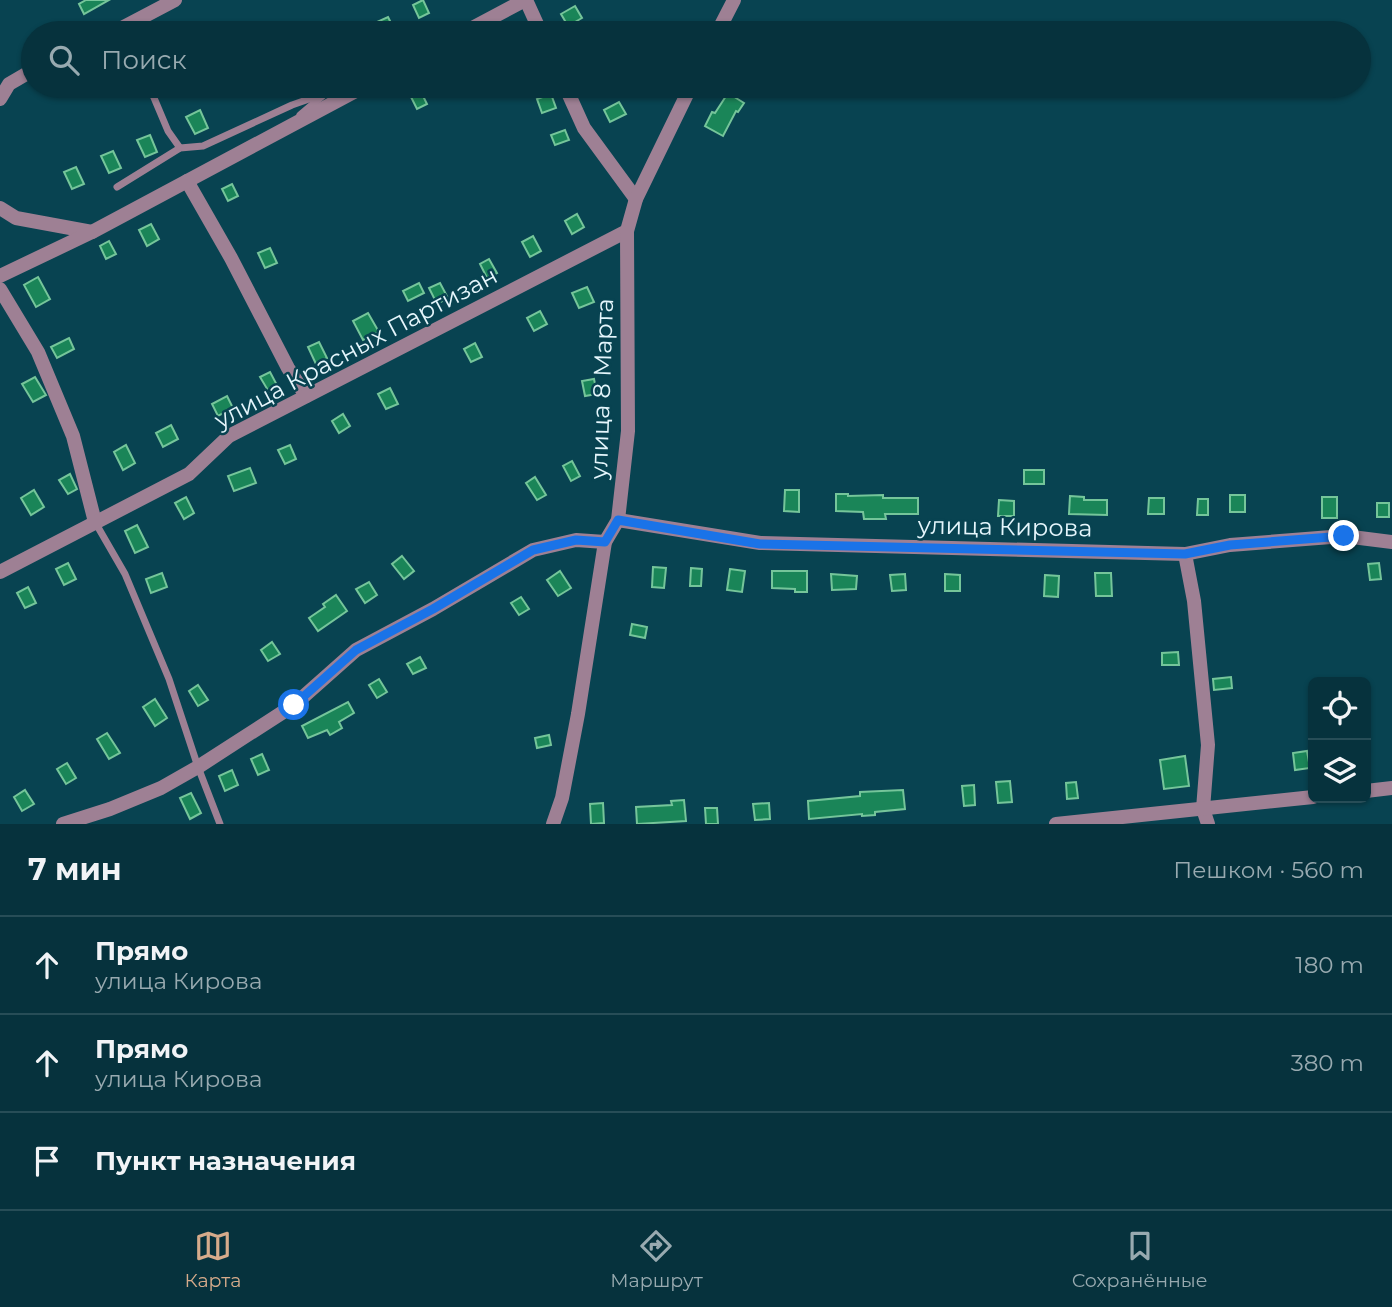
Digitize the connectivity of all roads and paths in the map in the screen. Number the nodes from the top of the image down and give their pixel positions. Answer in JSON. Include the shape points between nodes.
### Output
{"nodes":[{"id":1,"x":175,"y":0,"type":"edge"},
{"id":2,"x":525,"y":0,"type":"edge"},
{"id":3,"x":734,"y":0,"type":"edge"},
{"id":4,"x":137,"y":21,"type":"edge"},
{"id":5,"x":486,"y":21,"type":"edge"},
{"id":6,"x":535,"y":21,"type":"edge"},
{"id":7,"x":723,"y":21,"type":"edge"},
{"id":8,"x":21,"y":77,"type":"edge"},
{"id":9,"x":154,"y":98,"type":"edge"},
{"id":10,"x":312,"y":98,"type":"edge"},
{"id":11,"x":320,"y":98,"type":"edge"},
{"id":12,"x":343,"y":98,"type":"edge"},
{"id":13,"x":570,"y":98,"type":"edge"},
{"id":14,"x":685,"y":98,"type":"edge"},
{"id":15,"x":0,"y":99,"type":"edge"},
{"id":16,"x":281,"y":131,"type":"junction"},
{"id":17,"x":180,"y":148,"type":"junction"},
{"id":18,"x":187,"y":181,"type":"junction"},
{"id":19,"x":117,"y":187,"type":"dead end"},
{"id":20,"x":635,"y":199,"type":"junction"},
{"id":21,"x":0,"y":208,"type":"edge"},
{"id":22,"x":627,"y":231,"type":"junction"},
{"id":23,"x":92,"y":232,"type":"junction"},
{"id":24,"x":0,"y":276,"type":"edge"},
{"id":25,"x":0,"y":289,"type":"edge"},
{"id":26,"x":306,"y":396,"type":"junction"},
{"id":27,"x":618,"y":520,"type":"junction"},
{"id":28,"x":95,"y":522,"type":"junction"},
{"id":29,"x":605,"y":542,"type":"junction"},
{"id":30,"x":1392,"y":542,"type":"edge"},
{"id":31,"x":1185,"y":554,"type":"junction"},
{"id":32,"x":0,"y":572,"type":"edge"},
{"id":33,"x":198,"y":767,"type":"junction"},
{"id":34,"x":1392,"y":788,"type":"edge"},
{"id":35,"x":1371,"y":790,"type":"edge"},
{"id":36,"x":1308,"y":798,"type":"edge"},
{"id":37,"x":1203,"y":809,"type":"junction"},
{"id":38,"x":63,"y":824,"type":"edge"},
{"id":39,"x":220,"y":824,"type":"edge"},
{"id":40,"x":553,"y":824,"type":"edge"},
{"id":41,"x":1056,"y":824,"type":"edge"},
{"id":42,"x":1208,"y":824,"type":"edge"}],
"edges":[{"from":1,"to":4,"type":"street"},
{"from":2,"to":5,"type":"street"},
{"from":2,"to":6,"type":"street"},
{"from":3,"to":7,"type":"street"},
{"from":8,"to":15,"type":"street","via":[[9,84]]},
{"from":9,"to":17,"type":"lane"},
{"from":10,"to":17,"type":"lane","via":[[203,146]]},
{"from":11,"to":16,"type":"lane"},
{"from":12,"to":16,"type":"street"},
{"from":13,"to":20,"type":"street","via":[[584,128]]},
{"from":14,"to":20,"type":"street","name":"улица 8 Марта"},
{"from":16,"to":18,"type":"street"},
{"from":17,"to":19,"type":"lane"},
{"from":18,"to":23,"type":"street"},
{"from":18,"to":26,"type":"street"},
{"from":20,"to":22,"type":"street","name":"улица 8 Марта"},
{"from":21,"to":23,"type":"street","via":[[16,218]]},
{"from":22,"to":26,"type":"street","name":"улица Красных Партизан"},
{"from":22,"to":27,"type":"street","name":"улица 8 Марта","via":[[628,431]]},
{"from":23,"to":24,"type":"street"},
{"from":25,"to":28,"type":"street","via":[[38,352],[73,436]]},
{"from":26,"to":28,"type":"street","name":"улица Красных Партизан","via":[[229,436],[189,474]]},
{"from":27,"to":29,"type":"street","name":"улица 8 Марта"},
{"from":27,"to":31,"type":"street","name":"улица Кирова","via":[[760,544]]},
{"from":28,"to":32,"type":"street","name":"улица Красных Партизан"},
{"from":28,"to":33,"type":"lane","via":[[130,586],[169,679]]},
{"from":29,"to":33,"type":"street","via":[[576,540],[533,550],[356,650],[294,705]]},
{"from":29,"to":40,"type":"street","name":"улица 8 Марта","via":[[578,714]]},
{"from":30,"to":31,"type":"street","name":"улица Кирова","via":[[1344,536],[1230,545]]},
{"from":31,"to":37,"type":"street","via":[[1208,745]]},
{"from":33,"to":38,"type":"street","via":[[161,788]]},
{"from":33,"to":39,"type":"lane"},
{"from":34,"to":35,"type":"street"},
{"from":36,"to":37,"type":"street"},
{"from":37,"to":41,"type":"street"},
{"from":37,"to":42,"type":"street"}]}
